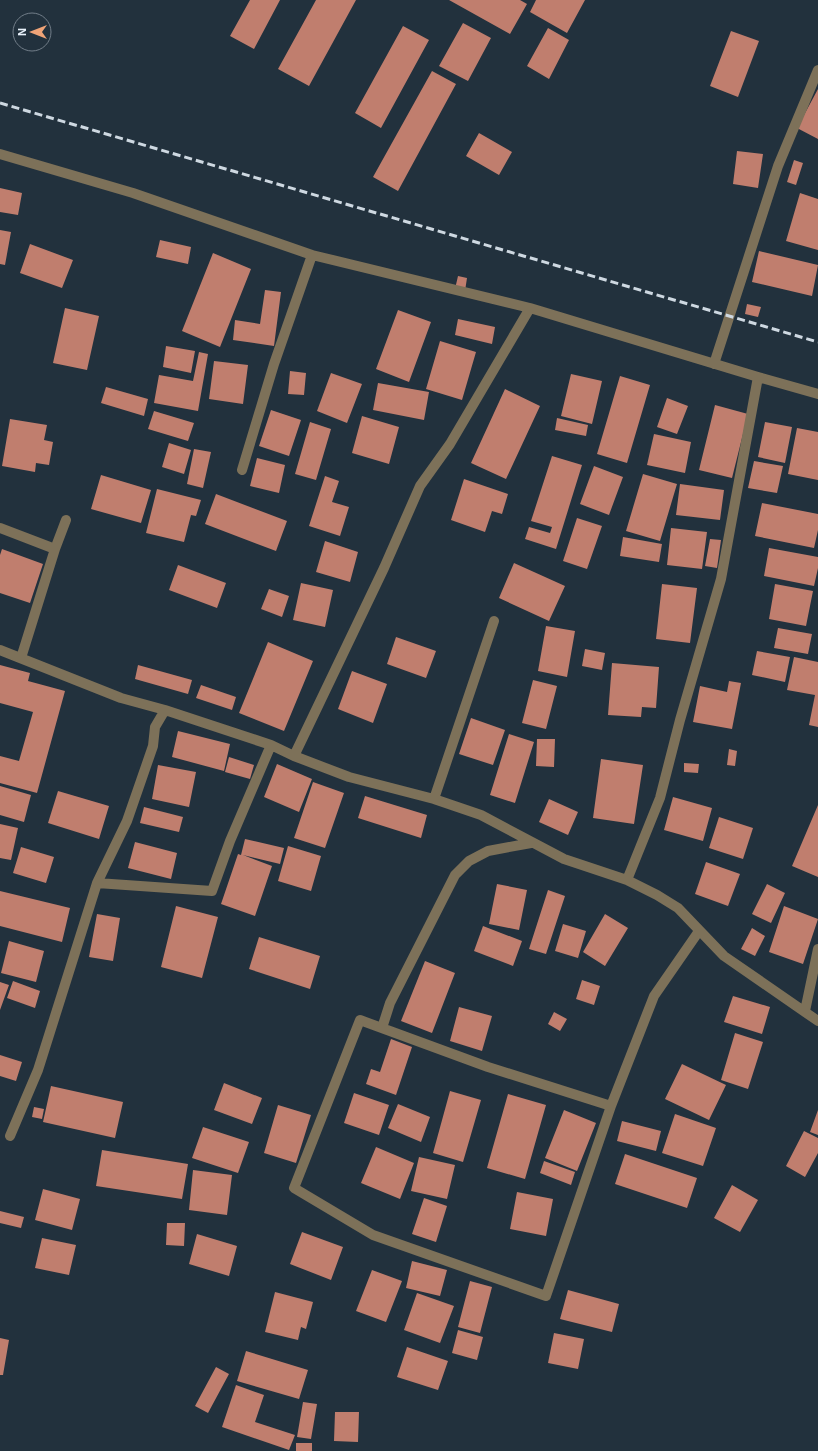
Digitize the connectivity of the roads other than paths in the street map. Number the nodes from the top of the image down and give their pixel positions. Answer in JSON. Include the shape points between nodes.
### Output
{"nodes":[{"id":1,"x":818,"y":70,"type":"edge"},
{"id":2,"x":0,"y":154,"type":"edge"},
{"id":3,"x":312,"y":255,"type":"junction"},
{"id":4,"x":530,"y":308,"type":"junction"},
{"id":5,"x":714,"y":364,"type":"junction"},
{"id":6,"x":758,"y":377,"type":"junction"},
{"id":7,"x":818,"y":394,"type":"edge"},
{"id":8,"x":242,"y":470,"type":"dead end"},
{"id":9,"x":66,"y":520,"type":"dead end"},
{"id":10,"x":0,"y":528,"type":"edge"},
{"id":11,"x":55,"y":549,"type":"junction"},
{"id":12,"x":494,"y":621,"type":"dead end"},
{"id":13,"x":0,"y":650,"type":"edge"},
{"id":14,"x":21,"y":658,"type":"junction"},
{"id":15,"x":165,"y":710,"type":"junction"},
{"id":16,"x":271,"y":745,"type":"junction"},
{"id":17,"x":294,"y":756,"type":"junction"},
{"id":18,"x":434,"y":799,"type":"junction"},
{"id":19,"x":531,"y":843,"type":"junction"},
{"id":20,"x":627,"y":880,"type":"junction"},
{"id":21,"x":98,"y":883,"type":"junction"},
{"id":22,"x":699,"y":931,"type":"junction"},
{"id":23,"x":818,"y":949,"type":"edge"},
{"id":24,"x":805,"y":1011,"type":"junction"},
{"id":25,"x":818,"y":1021,"type":"edge"},
{"id":26,"x":382,"y":1028,"type":"junction"},
{"id":27,"x":611,"y":1106,"type":"junction"},
{"id":28,"x":10,"y":1136,"type":"dead end"}],
"edges":[{"from":1,"to":5,"type":"street","via":[[778,166]]},
{"from":2,"to":3,"type":"street","via":[[133,193]]},
{"from":3,"to":4,"type":"street"},
{"from":3,"to":8,"type":"street","via":[[274,364]]},
{"from":4,"to":5,"type":"street"},
{"from":4,"to":17,"type":"street","via":[[450,444],[420,486],[384,568]]},
{"from":5,"to":6,"type":"street"},
{"from":6,"to":7,"type":"street"},
{"from":6,"to":20,"type":"street","via":[[721,579],[660,798]]},
{"from":9,"to":11,"type":"street"},
{"from":10,"to":11,"type":"street"},
{"from":11,"to":14,"type":"street"},
{"from":12,"to":18,"type":"street"},
{"from":13,"to":14,"type":"street"},
{"from":14,"to":15,"type":"street","via":[[121,698]]},
{"from":15,"to":16,"type":"street"},
{"from":15,"to":21,"type":"street","via":[[155,727],[152,746],[127,821]]},
{"from":16,"to":17,"type":"street"},
{"from":16,"to":21,"type":"street","via":[[230,841],[212,891]]},
{"from":17,"to":18,"type":"street","via":[[349,777]]},
{"from":18,"to":19,"type":"street","via":[[481,814]]},
{"from":19,"to":20,"type":"street","via":[[564,859]]},
{"from":19,"to":26,"type":"street","via":[[488,851],[469,861],[455,875],[390,1003]]},
{"from":20,"to":22,"type":"street","via":[[678,908]]},
{"from":21,"to":28,"type":"street","via":[[47,1044]]},
{"from":22,"to":24,"type":"street","via":[[724,956]]},
{"from":22,"to":27,"type":"street","via":[[654,996]]},
{"from":23,"to":24,"type":"street"},
{"from":24,"to":25,"type":"street"},
{"from":26,"to":27,"type":"street","via":[[488,1067]]},
{"from":26,"to":27,"type":"street","via":[[360,1020],[294,1188],[373,1235],[546,1296]]}]}
